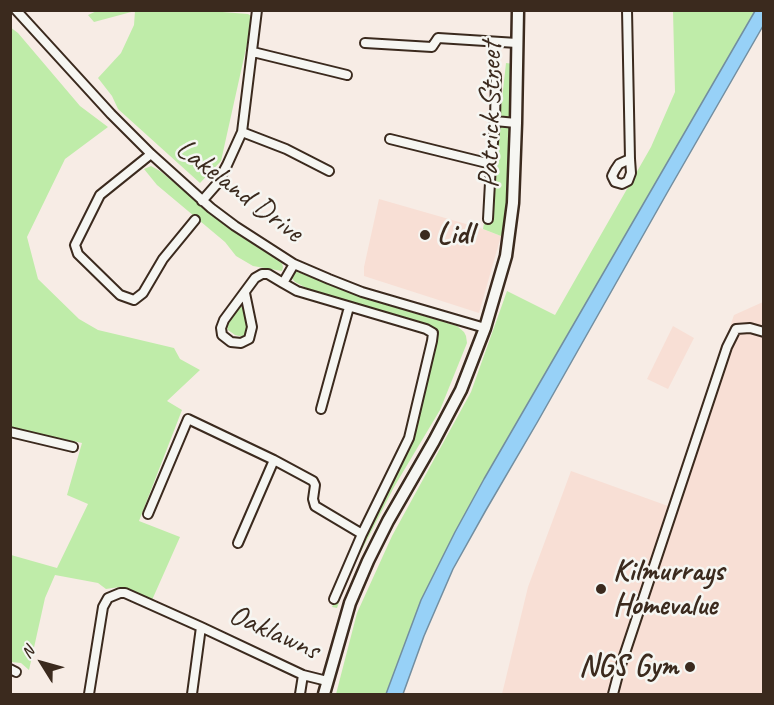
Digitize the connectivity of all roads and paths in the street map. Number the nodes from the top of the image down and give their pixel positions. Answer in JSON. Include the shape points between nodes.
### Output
{"nodes":[{"id":1,"x":16,"y":10,"type":"edge"},
{"id":2,"x":518,"y":10,"type":"edge"},
{"id":3,"x":627,"y":10,"type":"edge"},
{"id":4,"x":257,"y":11,"type":"edge"},
{"id":5,"x":365,"y":43,"type":"dead end"},
{"id":6,"x":517,"y":43,"type":"junction"},
{"id":7,"x":253,"y":52,"type":"junction"},
{"id":8,"x":347,"y":75,"type":"dead end"},
{"id":9,"x":496,"y":76,"type":"dead end"},
{"id":10,"x":495,"y":121,"type":"junction"},
{"id":11,"x":516,"y":123,"type":"junction"},
{"id":12,"x":242,"y":132,"type":"junction"},
{"id":13,"x":390,"y":139,"type":"dead end"},
{"id":14,"x":151,"y":154,"type":"junction"},
{"id":15,"x":630,"y":159,"type":"dead end"},
{"id":16,"x":491,"y":164,"type":"junction"},
{"id":17,"x":328,"y":171,"type":"dead end"},
{"id":18,"x":202,"y":201,"type":"junction"},
{"id":19,"x":488,"y":219,"type":"dead end"},
{"id":20,"x":195,"y":220,"type":"dead end"},
{"id":21,"x":294,"y":264,"type":"junction"},
{"id":22,"x":283,"y":283,"type":"junction"},
{"id":23,"x":245,"y":293,"type":"junction"},
{"id":24,"x":349,"y":307,"type":"junction"},
{"id":25,"x":485,"y":328,"type":"junction"},
{"id":26,"x":764,"y":332,"type":"edge"},
{"id":27,"x":321,"y":409,"type":"dead end"},
{"id":28,"x":10,"y":432,"type":"edge"},
{"id":29,"x":73,"y":447,"type":"dead end"},
{"id":30,"x":274,"y":460,"type":"junction"},
{"id":31,"x":148,"y":514,"type":"dead end"},
{"id":32,"x":362,"y":534,"type":"junction"},
{"id":33,"x":238,"y":543,"type":"dead end"},
{"id":34,"x":334,"y":599,"type":"dead end"},
{"id":35,"x":201,"y":627,"type":"junction"},
{"id":36,"x":303,"y":675,"type":"junction"},
{"id":37,"x":327,"y":681,"type":"junction"},
{"id":38,"x":89,"y":694,"type":"edge"},
{"id":39,"x":192,"y":694,"type":"edge"},
{"id":40,"x":300,"y":694,"type":"edge"},
{"id":41,"x":324,"y":694,"type":"edge"},
{"id":42,"x":614,"y":694,"type":"edge"}],
"edges":[{"from":1,"to":14,"type":"street","name":"Lakeland Drive"},
{"from":2,"to":6,"type":"main road","name":"Patrick Street"},
{"from":3,"to":15,"type":"street"},
{"from":4,"to":7,"type":"street"},
{"from":5,"to":6,"type":"street","via":[[432,47],[438,38]]},
{"from":6,"to":11,"type":"main road","name":"Patrick Street"},
{"from":7,"to":8,"type":"street"},
{"from":7,"to":12,"type":"street"},
{"from":9,"to":10,"type":"street"},
{"from":10,"to":11,"type":"street"},
{"from":10,"to":16,"type":"street"},
{"from":11,"to":25,"type":"main road","name":"Patrick Street","via":[[513,203],[506,256]]},
{"from":12,"to":17,"type":"street"},
{"from":12,"to":18,"type":"street","via":[[216,185]]},
{"from":13,"to":16,"type":"street"},
{"from":14,"to":18,"type":"street","name":"Lakeland Drive"},
{"from":14,"to":20,"type":"street","via":[[100,195],[75,245],[78,254],[120,295],[134,300]]},
{"from":16,"to":19,"type":"street"},
{"from":18,"to":21,"type":"street","name":"Lakeland Drive"},
{"from":21,"to":22,"type":"street"},
{"from":21,"to":25,"type":"street","name":"Lakeland Drive","via":[[362,292]]},
{"from":22,"to":23,"type":"street","via":[[262,274]]},
{"from":22,"to":24,"type":"street"},
{"from":23,"to":23,"type":"street","via":[[220,328],[231,342],[249,339],[252,327]]},
{"from":24,"to":27,"type":"street"},
{"from":24,"to":32,"type":"street","via":[[433,333],[409,438]]},
{"from":25,"to":37,"type":"main road","name":"Patrick Street","via":[[461,390],[368,561],[350,603]]},
{"from":26,"to":42,"type":"street","via":[[736,329],[727,347],[618,671]]},
{"from":28,"to":29,"type":"street"},
{"from":30,"to":31,"type":"street","via":[[188,419]]},
{"from":30,"to":32,"type":"street","via":[[313,481],[313,502],[318,509]]},
{"from":30,"to":33,"type":"street"},
{"from":32,"to":34,"type":"street"},
{"from":35,"to":36,"type":"street","name":"Oaklawns"},
{"from":35,"to":38,"type":"street","name":"Oaklawns","via":[[125,593],[111,596],[103,607]]},
{"from":35,"to":39,"type":"street","name":"Oaklawns"},
{"from":36,"to":37,"type":"street","name":"Oaklawns"},
{"from":36,"to":40,"type":"street"},
{"from":37,"to":41,"type":"main road","name":"Patrick Street"}]}
